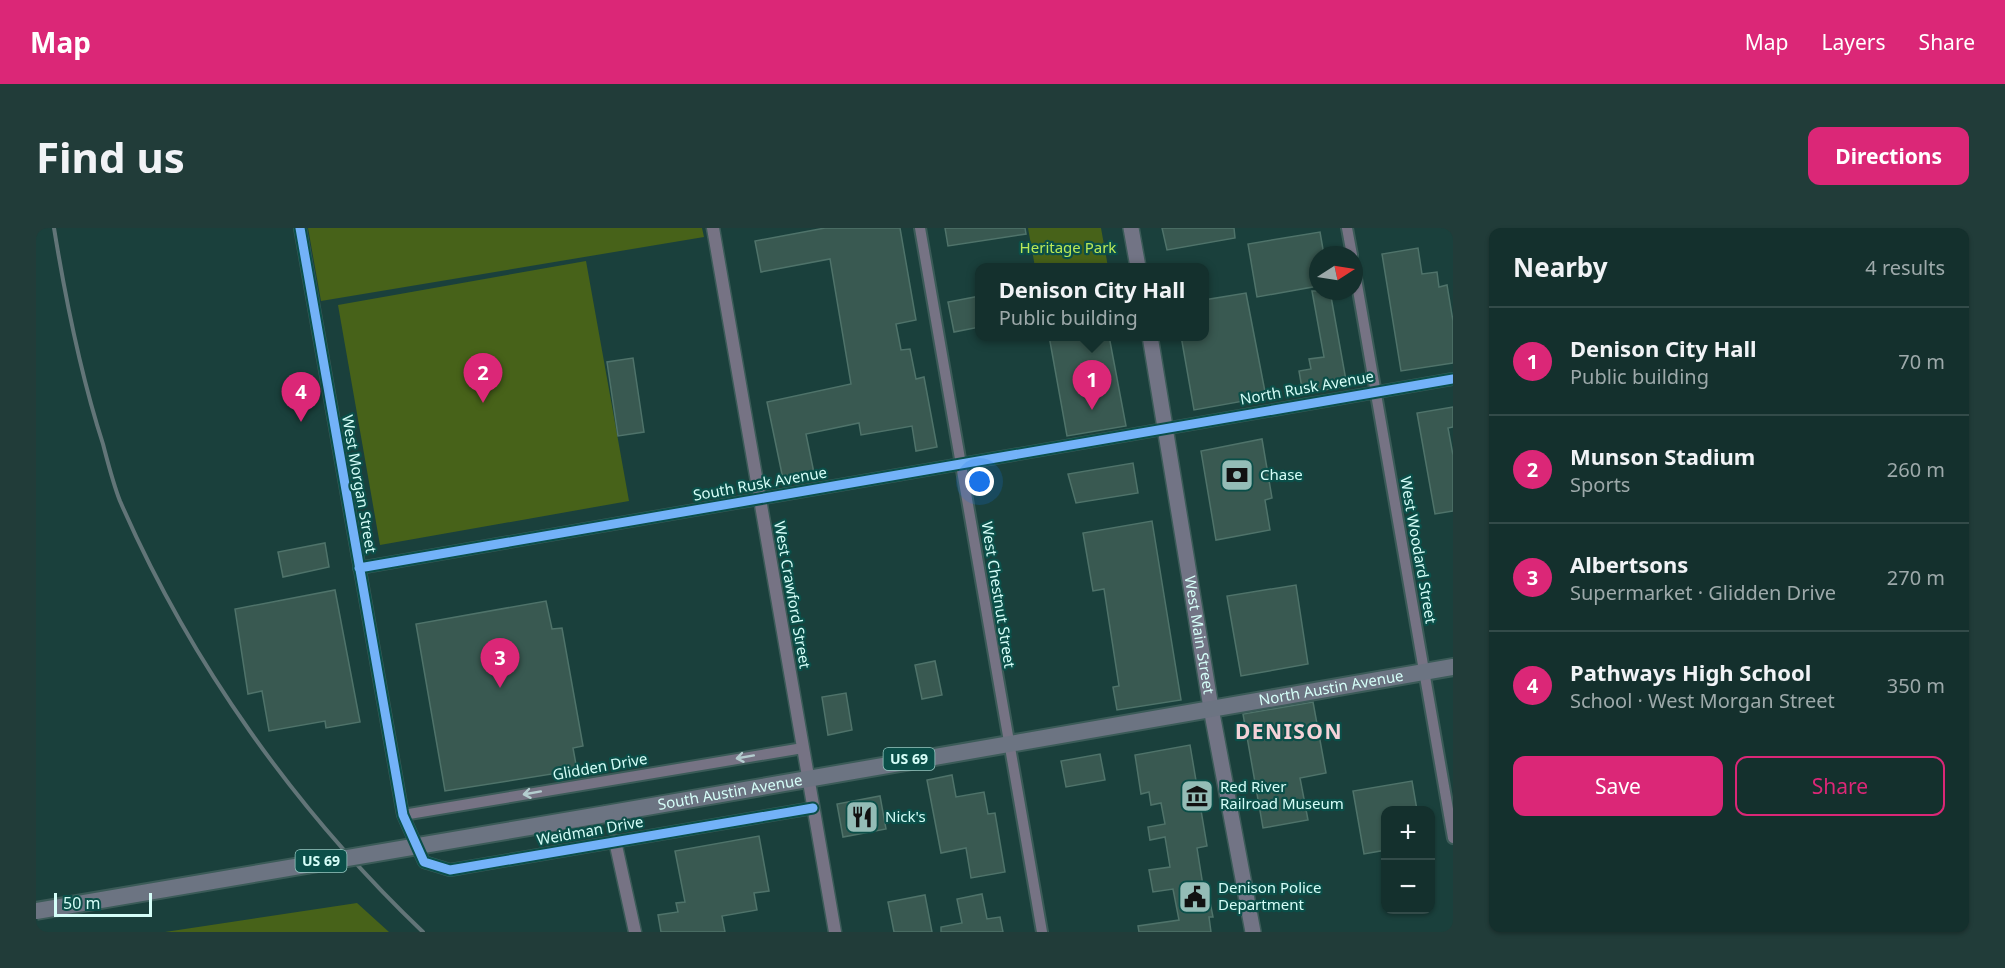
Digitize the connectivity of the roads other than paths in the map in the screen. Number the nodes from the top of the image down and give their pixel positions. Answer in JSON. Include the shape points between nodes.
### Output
{"nodes":[{"id":1,"x":300,"y":228,"type":"edge"},
{"id":2,"x":713,"y":228,"type":"edge"},
{"id":3,"x":920,"y":228,"type":"edge"},
{"id":4,"x":1131,"y":228,"type":"edge"},
{"id":5,"x":1347,"y":228,"type":"edge"},
{"id":6,"x":1350,"y":246,"type":"edge"},
{"id":7,"x":1137,"y":263,"type":"edge"},
{"id":8,"x":1360,"y":300,"type":"edge"},
{"id":9,"x":1151,"y":341,"type":"edge"},
{"id":10,"x":1453,"y":379,"type":"edge"},
{"id":11,"x":1376,"y":392,"type":"junction"},
{"id":12,"x":1166,"y":428,"type":"junction"},
{"id":13,"x":961,"y":465,"type":"junction"},
{"id":14,"x":761,"y":498,"type":"junction"},
{"id":15,"x":359,"y":568,"type":"junction"},
{"id":16,"x":1453,"y":667,"type":"edge"},
{"id":17,"x":1424,"y":672,"type":"junction"},
{"id":18,"x":1211,"y":708,"type":"junction"},
{"id":19,"x":1008,"y":743,"type":"junction"},
{"id":20,"x":803,"y":748,"type":"junction"},
{"id":21,"x":807,"y":777,"type":"junction"},
{"id":22,"x":813,"y":808,"type":"junction"},
{"id":23,"x":403,"y":815,"type":"junction"},
{"id":24,"x":1453,"y":838,"type":"edge"},
{"id":25,"x":615,"y":842,"type":"junction"},
{"id":26,"x":36,"y":911,"type":"edge"},
{"id":27,"x":635,"y":932,"type":"edge"},
{"id":28,"x":835,"y":932,"type":"edge"},
{"id":29,"x":1042,"y":932,"type":"edge"},
{"id":30,"x":1253,"y":932,"type":"edge"}],
"edges":[{"from":1,"to":15,"type":"street","name":"West Morgan Street"},
{"from":2,"to":14,"type":"street","name":"West Crawford Street"},
{"from":3,"to":13,"type":"street","name":"West Chestnut Street"},
{"from":4,"to":7,"type":"main road"},
{"from":5,"to":6,"type":"street"},
{"from":8,"to":11,"type":"street","name":"West Woodard Street"},
{"from":9,"to":12,"type":"main road","name":"West Main Street"},
{"from":10,"to":11,"type":"street","name":"North Rusk Avenue"},
{"from":11,"to":12,"type":"street","name":"North Rusk Avenue"},
{"from":11,"to":17,"type":"street","name":"West Woodard Street"},
{"from":12,"to":13,"type":"street","name":"South Rusk Avenue"},
{"from":12,"to":18,"type":"main road","name":"West Main Street"},
{"from":13,"to":14,"type":"street","name":"South Rusk Avenue"},
{"from":13,"to":19,"type":"street","name":"West Chestnut Street"},
{"from":14,"to":15,"type":"street","name":"South Rusk Avenue"},
{"from":14,"to":20,"type":"street","name":"West Crawford Street"},
{"from":15,"to":23,"type":"street","name":"West Morgan Street"},
{"from":16,"to":17,"type":"highway","name":"North Austin Avenue","number":"US 69"},
{"from":17,"to":18,"type":"highway","name":"North Austin Avenue","number":"US 69"},
{"from":17,"to":24,"type":"street","name":"West Woodard Street"},
{"from":18,"to":19,"type":"highway","name":"South Austin Avenue","number":"US 69"},
{"from":18,"to":30,"type":"main road","name":"West Main Street"},
{"from":19,"to":21,"type":"highway","name":"South Austin Avenue","number":"US 69"},
{"from":19,"to":29,"type":"street","name":"West Chestnut Street"},
{"from":20,"to":21,"type":"street","name":"West Crawford Street"},
{"from":20,"to":23,"type":"street","name":"Glidden Drive","one_way":true},
{"from":21,"to":22,"type":"street","name":"West Crawford Street"},
{"from":21,"to":26,"type":"highway","name":"South Austin Avenue","number":"US 69","bridge":true},
{"from":22,"to":25,"type":"street","name":"Weidman Drive"},
{"from":22,"to":28,"type":"street","name":"West Crawford Street"},
{"from":23,"to":25,"type":"street","name":"Weidman Drive","via":[[424,862],[450,870]]},
{"from":25,"to":27,"type":"street"}]}
